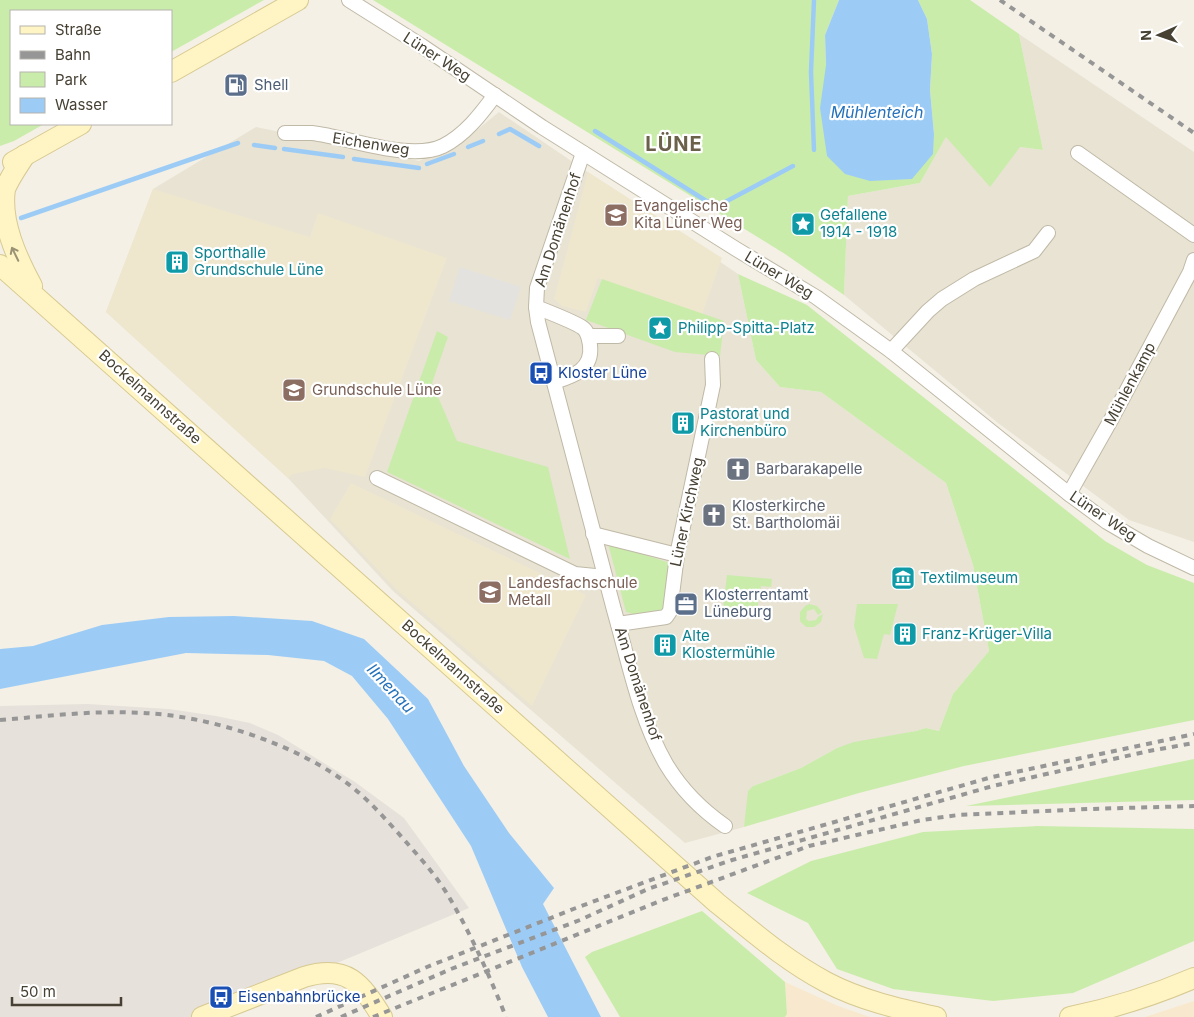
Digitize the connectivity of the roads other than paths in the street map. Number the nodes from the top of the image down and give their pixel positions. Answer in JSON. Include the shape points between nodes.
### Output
{"nodes":[{"id":1,"x":298,"y":0,"type":"edge"},
{"id":2,"x":348,"y":0,"type":"edge"},
{"id":3,"x":172,"y":71,"type":"edge"},
{"id":4,"x":494,"y":95,"type":"junction"},
{"id":5,"x":79,"y":125,"type":"edge"},
{"id":6,"x":285,"y":133,"type":"dead end"},
{"id":7,"x":583,"y":153,"type":"junction"},
{"id":8,"x":1078,"y":153,"type":"dead end"},
{"id":9,"x":25,"y":155,"type":"junction"},
{"id":10,"x":0,"y":169,"type":"edge"},
{"id":11,"x":1048,"y":233,"type":"dead end"},
{"id":12,"x":1194,"y":235,"type":"edge"},
{"id":13,"x":0,"y":264,"type":"edge"},
{"id":14,"x":1193,"y":269,"type":"edge"},
{"id":15,"x":38,"y":297,"type":"junction"},
{"id":16,"x":536,"y":308,"type":"junction"},
{"id":17,"x":589,"y":336,"type":"junction"},
{"id":18,"x":618,"y":336,"type":"dead end"},
{"id":19,"x":891,"y":351,"type":"junction"},
{"id":20,"x":712,"y":359,"type":"dead end"},
{"id":21,"x":554,"y":382,"type":"junction"},
{"id":22,"x":377,"y":478,"type":"dead end"},
{"id":23,"x":1069,"y":494,"type":"junction"},
{"id":24,"x":593,"y":534,"type":"junction"},
{"id":25,"x":677,"y":555,"type":"junction"},
{"id":26,"x":1194,"y":568,"type":"edge"},
{"id":27,"x":605,"y":577,"type":"junction"},
{"id":28,"x":618,"y":624,"type":"junction"},
{"id":29,"x":725,"y":826,"type":"dead end"},
{"id":30,"x":1194,"y":978,"type":"edge"},
{"id":31,"x":202,"y":1017,"type":"edge"},
{"id":32,"x":382,"y":1017,"type":"edge"},
{"id":33,"x":936,"y":1017,"type":"edge"},
{"id":34,"x":1070,"y":1017,"type":"edge"}],
"edges":[{"from":1,"to":3,"type":"main road"},
{"from":2,"to":4,"type":"street","name":"Lüner Weg"},
{"from":4,"to":6,"type":"street","name":"Eichenweg","via":[[456,137],[442,146],[422,151],[404,151],[312,134]]},
{"from":4,"to":7,"type":"street","name":"Lüner Weg"},
{"from":5,"to":9,"type":"main road"},
{"from":7,"to":16,"type":"street","name":"Am Domänenhof","via":[[537,288]]},
{"from":7,"to":19,"type":"street","name":"Lüner Weg","via":[[816,297]]},
{"from":8,"to":12,"type":"street"},
{"from":9,"to":10,"type":"main road"},
{"from":15,"to":9,"type":"main road","one_way":true,"via":[[14,253],[1,216],[4,190]]},
{"from":11,"to":19,"type":"street","via":[[1034,251],[974,279],[942,299]]},
{"from":13,"to":15,"type":"main road","name":"Bockelmannstraße"},
{"from":14,"to":23,"type":"street","name":"Mühlenkamp"},
{"from":15,"to":33,"type":"main road","name":"Bockelmannstraße","via":[[717,903],[789,960],[827,982],[892,1007]]},
{"from":16,"to":17,"type":"street","name":"Am Domänenhof","via":[[583,328]]},
{"from":16,"to":21,"type":"street","name":"Am Domänenhof"},
{"from":17,"to":18,"type":"street"},
{"from":17,"to":21,"type":"street","via":[[591,352],[586,364],[577,374]]},
{"from":19,"to":23,"type":"street","name":"Lüner Weg"},
{"from":20,"to":25,"type":"street","name":"Lüner Kirchweg","via":[[713,385]]},
{"from":21,"to":24,"type":"street","name":"Am Domänenhof"},
{"from":22,"to":27,"type":"street","via":[[575,574]]},
{"from":23,"to":26,"type":"street","name":"Lüner Weg","via":[[1107,522]]},
{"from":24,"to":25,"type":"street"},
{"from":24,"to":27,"type":"street","name":"Am Domänenhof"},
{"from":25,"to":28,"type":"street","name":"Lüner Kirchweg","via":[[670,611],[666,616]]},
{"from":27,"to":28,"type":"street","name":"Am Domänenhof"},
{"from":28,"to":29,"type":"street","name":"Am Domänenhof","via":[[643,712],[666,765],[697,804]]},
{"from":30,"to":34,"type":"main road","via":[[1108,1010]]},
{"from":31,"to":32,"type":"main road","via":[[320,972],[345,976],[361,986]]}]}
